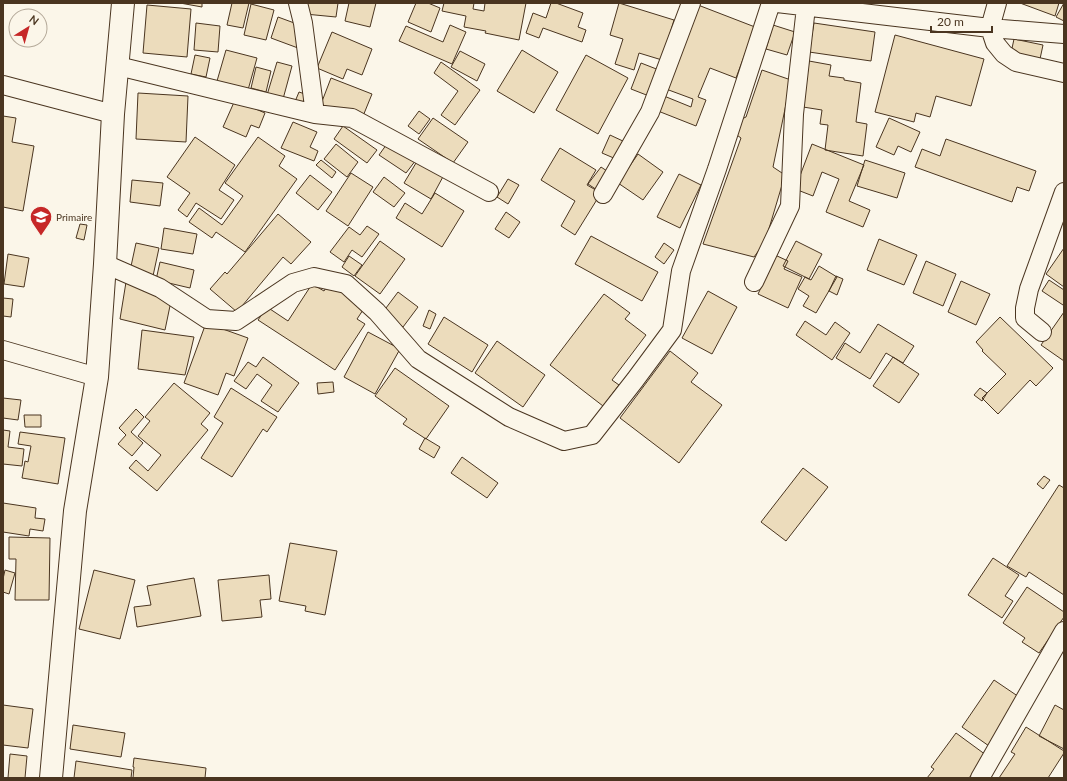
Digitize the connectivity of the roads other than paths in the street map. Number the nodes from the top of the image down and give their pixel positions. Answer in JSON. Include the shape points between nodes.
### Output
{"nodes":[{"id":1,"x":123,"y":3,"type":"edge"},
{"id":2,"x":298,"y":3,"type":"edge"},
{"id":3,"x":691,"y":3,"type":"edge"},
{"id":4,"x":771,"y":3,"type":"edge"},
{"id":5,"x":777,"y":3,"type":"edge"},
{"id":6,"x":997,"y":3,"type":"edge"},
{"id":7,"x":811,"y":6,"type":"edge"},
{"id":8,"x":902,"y":10,"type":"edge"},
{"id":9,"x":990,"y":28,"type":"junction"},
{"id":10,"x":1064,"y":34,"type":"edge"},
{"id":11,"x":118,"y":66,"type":"junction"},
{"id":12,"x":1064,"y":72,"type":"edge"},
{"id":13,"x":3,"y":85,"type":"edge"},
{"id":14,"x":113,"y":114,"type":"junction"},
{"id":15,"x":315,"y":114,"type":"junction"},
{"id":16,"x":489,"y":192,"type":"dead end"},
{"id":17,"x":1064,"y":192,"type":"edge"},
{"id":18,"x":603,"y":194,"type":"dead end"},
{"id":19,"x":105,"y":264,"type":"junction"},
{"id":20,"x":754,"y":282,"type":"dead end"},
{"id":21,"x":1042,"y":332,"type":"dead end"},
{"id":22,"x":3,"y":350,"type":"edge"},
{"id":23,"x":97,"y":377,"type":"junction"},
{"id":24,"x":1064,"y":631,"type":"edge"},
{"id":25,"x":51,"y":778,"type":"edge"},
{"id":26,"x":980,"y":778,"type":"edge"}],
"edges":[{"from":1,"to":11,"type":"main road"},
{"from":2,"to":15,"type":"street"},
{"from":3,"to":18,"type":"street","via":[[650,112]]},
{"from":4,"to":19,"type":"street","via":[[681,271],[672,330],[592,435],[564,441],[509,417],[418,359],[377,312],[346,284],[314,277],[293,283],[236,321],[207,319],[160,288]]},
{"from":5,"to":7,"type":"street"},
{"from":6,"to":9,"type":"street"},
{"from":7,"to":8,"type":"street"},
{"from":7,"to":20,"type":"street","via":[[794,114],[790,206]]},
{"from":8,"to":9,"type":"street"},
{"from":9,"to":10,"type":"street"},
{"from":9,"to":12,"type":"street","via":[[995,43],[1004,54],[1016,62]]},
{"from":11,"to":14,"type":"main road"},
{"from":11,"to":15,"type":"street"},
{"from":13,"to":14,"type":"street"},
{"from":14,"to":19,"type":"main road"},
{"from":15,"to":16,"type":"street","via":[[352,118]]},
{"from":17,"to":21,"type":"street","via":[[1029,289],[1025,308],[1026,318]]},
{"from":19,"to":23,"type":"main road"},
{"from":22,"to":23,"type":"street"},
{"from":23,"to":25,"type":"main road","via":[[75,511]]},
{"from":24,"to":26,"type":"street"}]}
